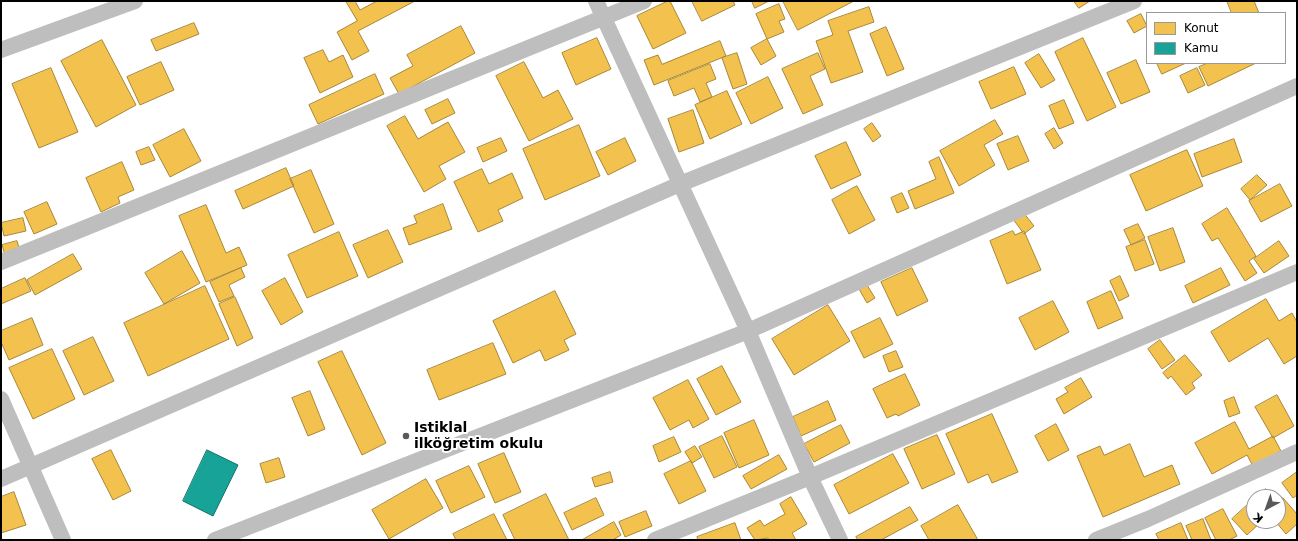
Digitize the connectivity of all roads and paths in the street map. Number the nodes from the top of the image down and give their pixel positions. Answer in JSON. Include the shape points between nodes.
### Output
{"nodes":[{"id":1,"x":135,"y":1,"type":"edge"},
{"id":2,"x":596,"y":1,"type":"edge"},
{"id":3,"x":644,"y":1,"type":"edge"},
{"id":4,"x":1134,"y":1,"type":"edge"},
{"id":5,"x":603,"y":18,"type":"junction"},
{"id":6,"x":1,"y":50,"type":"edge"},
{"id":7,"x":1297,"y":86,"type":"edge"},
{"id":8,"x":680,"y":184,"type":"junction"},
{"id":9,"x":1,"y":262,"type":"edge"},
{"id":10,"x":1297,"y":272,"type":"edge"},
{"id":11,"x":748,"y":331,"type":"junction"},
{"id":12,"x":1,"y":399,"type":"edge"},
{"id":13,"x":1297,"y":452,"type":"edge"},
{"id":14,"x":32,"y":466,"type":"junction"},
{"id":15,"x":810,"y":477,"type":"junction"},
{"id":16,"x":1,"y":479,"type":"edge"},
{"id":17,"x":63,"y":540,"type":"edge"},
{"id":18,"x":215,"y":540,"type":"edge"},
{"id":19,"x":656,"y":540,"type":"edge"},
{"id":20,"x":840,"y":540,"type":"edge"},
{"id":21,"x":1096,"y":540,"type":"edge"}],
"edges":[{"from":1,"to":6,"type":"street"},
{"from":2,"to":5,"type":"street"},
{"from":3,"to":5,"type":"street"},
{"from":4,"to":8,"type":"street"},
{"from":5,"to":8,"type":"street"},
{"from":5,"to":9,"type":"street"},
{"from":7,"to":11,"type":"street"},
{"from":8,"to":11,"type":"street"},
{"from":8,"to":14,"type":"street"},
{"from":10,"to":15,"type":"street"},
{"from":11,"to":15,"type":"street"},
{"from":11,"to":18,"type":"street"},
{"from":12,"to":14,"type":"street"},
{"from":13,"to":21,"type":"street"},
{"from":14,"to":16,"type":"street"},
{"from":14,"to":17,"type":"street"},
{"from":15,"to":19,"type":"street"},
{"from":15,"to":20,"type":"street"}]}
